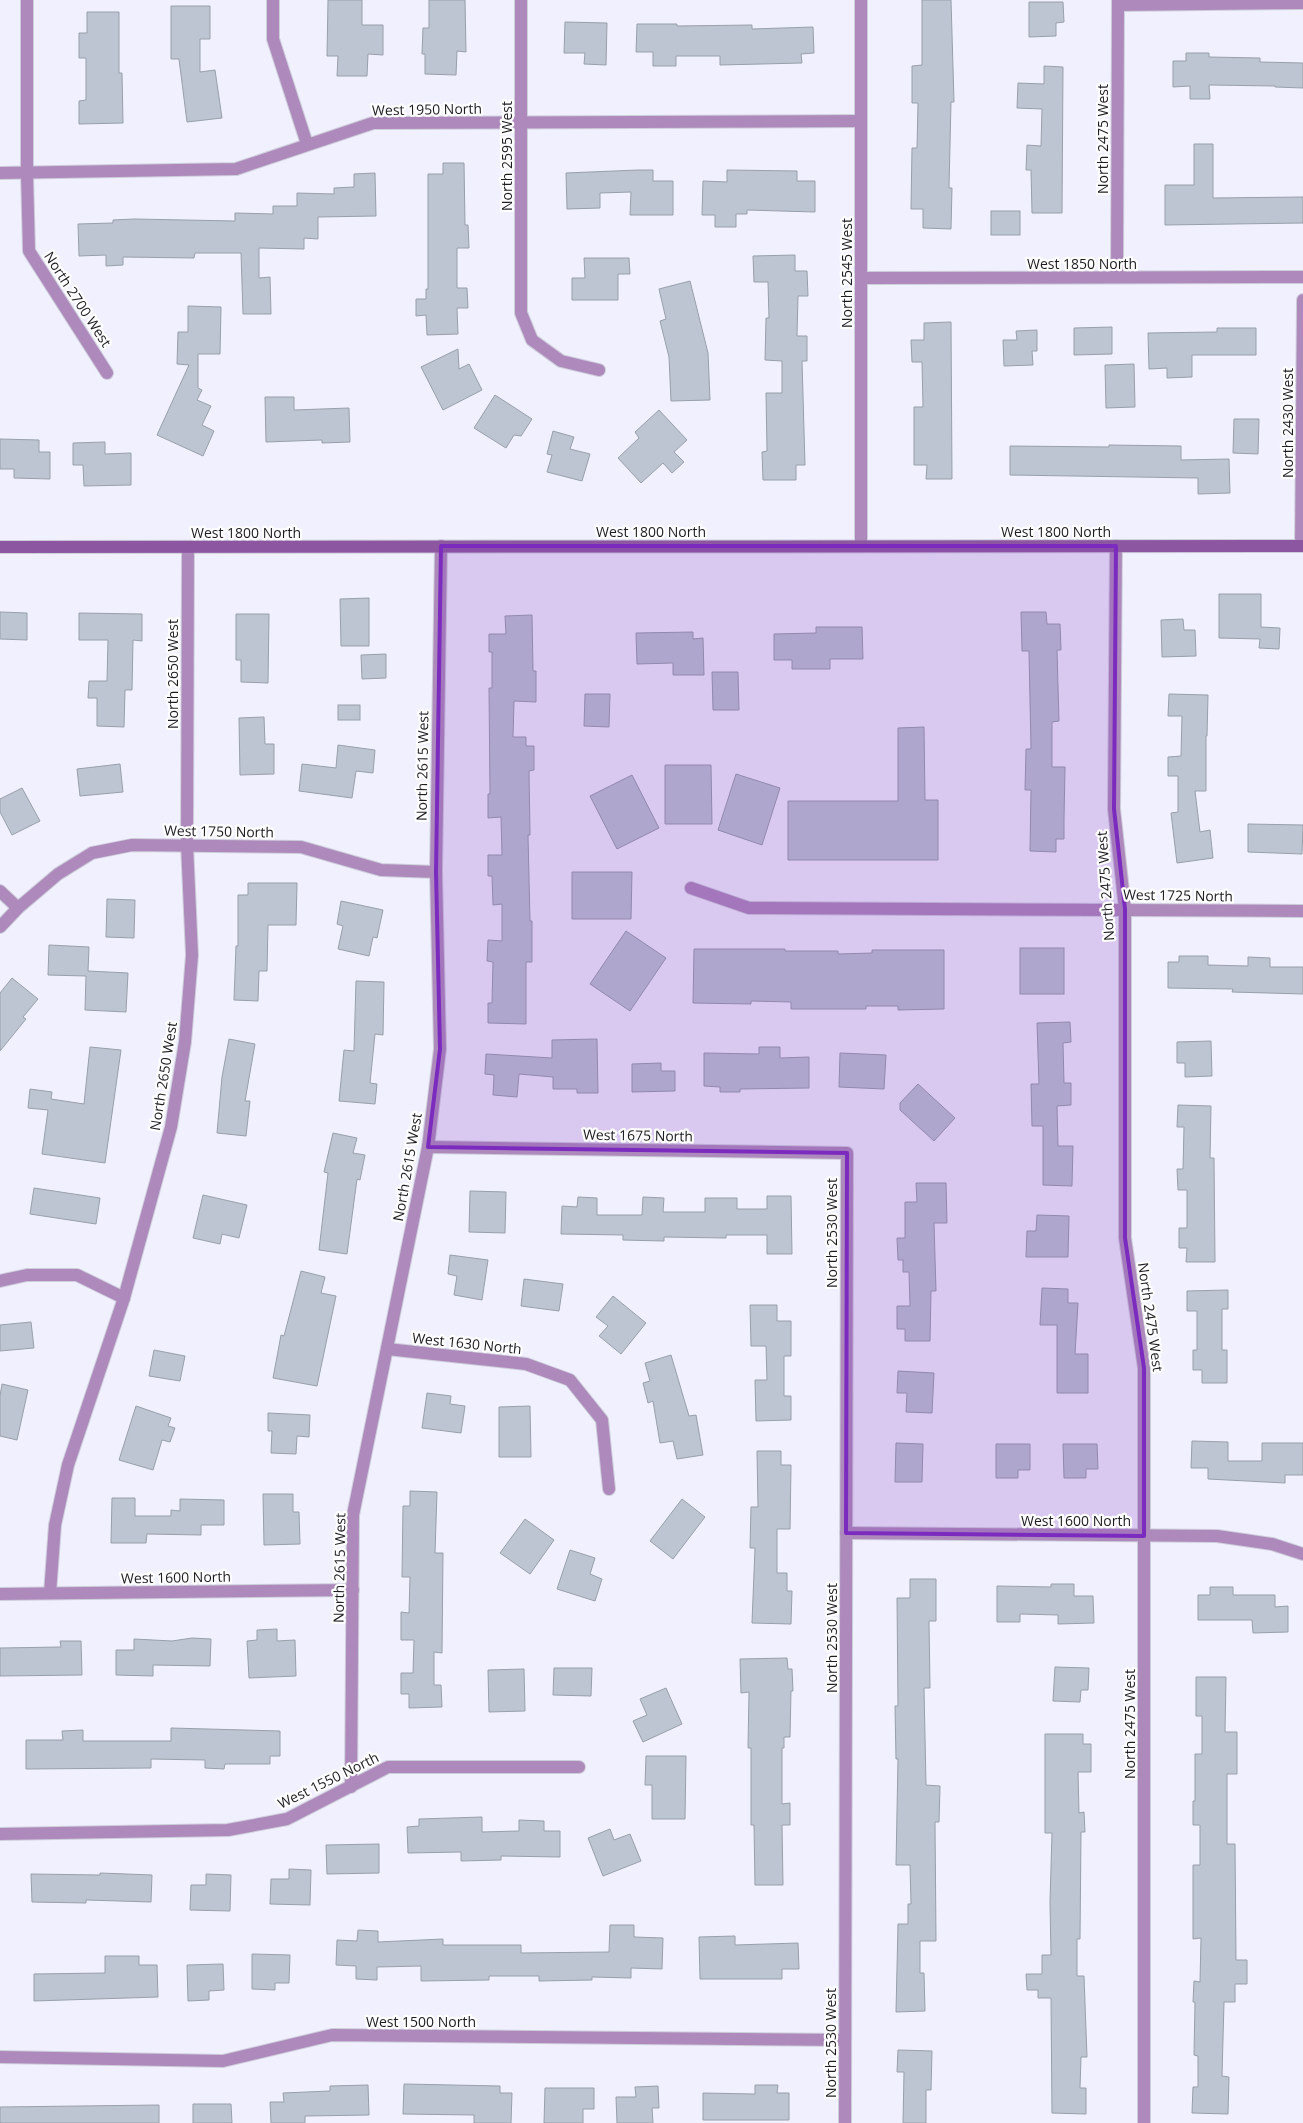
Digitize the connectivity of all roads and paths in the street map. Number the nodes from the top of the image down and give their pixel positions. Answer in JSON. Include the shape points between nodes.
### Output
{"nodes":[{"id":1,"x":28,"y":0,"type":"edge"},
{"id":2,"x":274,"y":0,"type":"edge"},
{"id":3,"x":521,"y":0,"type":"edge"},
{"id":4,"x":861,"y":0,"type":"edge"},
{"id":5,"x":1118,"y":2,"type":"edge"},
{"id":6,"x":1303,"y":3,"type":"edge"},
{"id":7,"x":861,"y":121,"type":"junction"},
{"id":8,"x":521,"y":123,"type":"junction"},
{"id":9,"x":307,"y":144,"type":"junction"},
{"id":10,"x":0,"y":173,"type":"edge"},
{"id":11,"x":27,"y":174,"type":"junction"},
{"id":12,"x":1303,"y":277,"type":"edge"},
{"id":13,"x":861,"y":278,"type":"junction"},
{"id":14,"x":1117,"y":278,"type":"junction"},
{"id":15,"x":1303,"y":300,"type":"edge"},
{"id":16,"x":599,"y":370,"type":"dead end"},
{"id":17,"x":107,"y":373,"type":"dead end"},
{"id":18,"x":440,"y":546,"type":"junction"},
{"id":19,"x":861,"y":546,"type":"junction"},
{"id":20,"x":1116,"y":546,"type":"junction"},
{"id":21,"x":1302,"y":546,"type":"edge"},
{"id":22,"x":0,"y":547,"type":"edge"},
{"id":23,"x":188,"y":547,"type":"junction"},
{"id":24,"x":187,"y":845,"type":"junction"},
{"id":25,"x":436,"y":872,"type":"junction"},
{"id":26,"x":691,"y":888,"type":"dead end"},
{"id":27,"x":0,"y":891,"type":"edge"},
{"id":28,"x":18,"y":908,"type":"junction"},
{"id":29,"x":1125,"y":909,"type":"junction"},
{"id":30,"x":1303,"y":911,"type":"edge"},
{"id":31,"x":0,"y":927,"type":"edge"},
{"id":32,"x":428,"y":1147,"type":"junction"},
{"id":33,"x":847,"y":1154,"type":"joint"},
{"id":34,"x":0,"y":1281,"type":"edge"},
{"id":35,"x":124,"y":1298,"type":"junction"},
{"id":36,"x":387,"y":1349,"type":"junction"},
{"id":37,"x":608,"y":1489,"type":"dead end"},
{"id":38,"x":846,"y":1534,"type":"junction"},
{"id":39,"x":1144,"y":1536,"type":"junction"},
{"id":40,"x":1303,"y":1554,"type":"edge"},
{"id":41,"x":353,"y":1590,"type":"junction"},
{"id":42,"x":50,"y":1593,"type":"junction"},
{"id":43,"x":0,"y":1594,"type":"edge"},
{"id":44,"x":579,"y":1767,"type":"dead end"},
{"id":45,"x":351,"y":1788,"type":"junction"},
{"id":46,"x":0,"y":1834,"type":"edge"},
{"id":47,"x":845,"y":2040,"type":"junction"},
{"id":48,"x":0,"y":2057,"type":"edge"},
{"id":49,"x":845,"y":2123,"type":"edge"},
{"id":50,"x":1144,"y":2123,"type":"edge"}],
"edges":[{"from":1,"to":11,"type":"street","name":"North 2700 West"},
{"from":2,"to":9,"type":"street","via":[[273,39]]},
{"from":3,"to":8,"type":"street","name":"North 2595 West"},
{"from":4,"to":7,"type":"street","name":"North 2545 West"},
{"from":5,"to":6,"type":"street"},
{"from":5,"to":14,"type":"street","name":"North 2475 West"},
{"from":7,"to":8,"type":"street","name":"West 1950 North"},
{"from":7,"to":13,"type":"street","name":"North 2545 West"},
{"from":8,"to":9,"type":"street","name":"West 1950 North","via":[[372,123]]},
{"from":8,"to":16,"type":"street","name":"North 2595 West","via":[[521,313],[532,340],[561,361]]},
{"from":9,"to":11,"type":"street","name":"West 1950 North","via":[[236,169]]},
{"from":10,"to":11,"type":"street","name":"West 1950 North"},
{"from":11,"to":17,"type":"street","name":"North 2700 West","via":[[29,251]]},
{"from":12,"to":14,"type":"street","name":"West 1850 North"},
{"from":13,"to":14,"type":"street","name":"West 1850 North"},
{"from":13,"to":19,"type":"street","name":"North 2545 West"},
{"from":15,"to":21,"type":"street","name":"North 2430 West"},
{"from":18,"to":19,"type":"main road","name":"West 1800 North"},
{"from":18,"to":23,"type":"main road","name":"West 1800 North"},
{"from":18,"to":25,"type":"street","name":"North 2615 West"},
{"from":19,"to":20,"type":"main road","name":"West 1800 North"},
{"from":20,"to":21,"type":"main road","name":"West 1800 North"},
{"from":20,"to":29,"type":"street","name":"North 2475 West","via":[[1114,808]]},
{"from":22,"to":23,"type":"main road","name":"West 1800 North"},
{"from":23,"to":24,"type":"street","name":"North 2650 West"},
{"from":24,"to":25,"type":"street","name":"West 1750 North","via":[[301,847],[381,870]]},
{"from":24,"to":28,"type":"street","name":"West 1750 North","via":[[132,845],[92,853],[58,874]]},
{"from":24,"to":35,"type":"street","name":"North 2650 West","via":[[192,955],[185,1042],[171,1127]]},
{"from":25,"to":32,"type":"street","name":"North 2615 West","via":[[440,1048]]},
{"from":26,"to":29,"type":"street","name":"West 1725 North","via":[[750,908]]},
{"from":27,"to":28,"type":"street"},
{"from":28,"to":31,"type":"street","name":"West 1750 North"},
{"from":29,"to":30,"type":"street","name":"West 1725 North"},
{"from":29,"to":39,"type":"street","name":"North 2475 West","via":[[1125,1238],[1144,1368]]},
{"from":32,"to":33,"type":"street","name":"West 1675 North"},
{"from":32,"to":36,"type":"street","name":"North 2615 West"},
{"from":33,"to":38,"type":"street","name":"North 2530 West"},
{"from":34,"to":35,"type":"street","via":[[27,1275],[77,1275]]},
{"from":35,"to":42,"type":"street","name":"North 2650 West","via":[[68,1465],[55,1525]]},
{"from":36,"to":37,"type":"street","name":"West 1630 North","via":[[526,1364],[570,1380],[602,1420]]},
{"from":36,"to":41,"type":"street","name":"North 2615 West","via":[[353,1515]]},
{"from":38,"to":39,"type":"street","name":"West 1600 North"},
{"from":38,"to":47,"type":"street","name":"North 2530 West"},
{"from":39,"to":40,"type":"street","name":"West 1600 North","via":[[1218,1536],[1272,1544]]},
{"from":39,"to":50,"type":"street","name":"North 2475 West"},
{"from":41,"to":42,"type":"street","name":"West 1600 North"},
{"from":41,"to":45,"type":"street","name":"North 2615 West"},
{"from":42,"to":43,"type":"street","name":"West 1600 North"},
{"from":44,"to":45,"type":"street","name":"West 1550 North","via":[[388,1767]]},
{"from":45,"to":46,"type":"street","name":"West 1550 North","via":[[287,1819],[228,1830]]},
{"from":47,"to":48,"type":"street","name":"West 1500 North","via":[[332,2035],[224,2061]]},
{"from":47,"to":49,"type":"street","name":"North 2530 West"}]}
